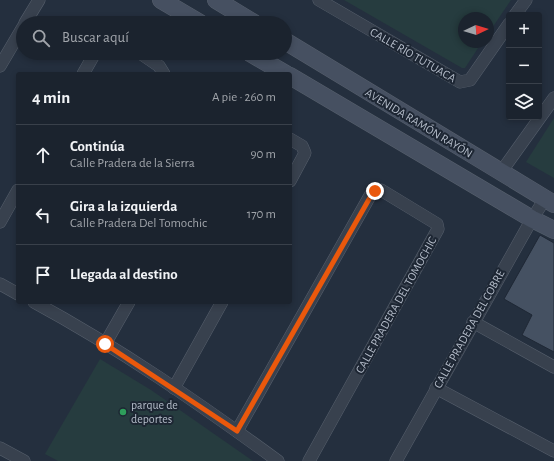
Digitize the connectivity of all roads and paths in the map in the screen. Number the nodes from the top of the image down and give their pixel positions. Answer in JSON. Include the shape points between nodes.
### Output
{"nodes":[{"id":1,"x":39,"y":0,"type":"edge"},
{"id":2,"x":161,"y":0,"type":"edge"},
{"id":3,"x":218,"y":0,"type":"edge"},
{"id":4,"x":319,"y":0,"type":"edge"},
{"id":5,"x":526,"y":0,"type":"edge"},
{"id":6,"x":517,"y":12,"type":"edge"},
{"id":7,"x":29,"y":16,"type":"edge"},
{"id":8,"x":188,"y":16,"type":"edge"},
{"id":9,"x":243,"y":16,"type":"edge"},
{"id":10,"x":506,"y":28,"type":"edge"},
{"id":11,"x":16,"y":39,"type":"edge"},
{"id":12,"x":292,"y":46,"type":"edge"},
{"id":13,"x":91,"y":60,"type":"edge"},
{"id":14,"x":150,"y":60,"type":"edge"},
{"id":15,"x":262,"y":60,"type":"edge"},
{"id":16,"x":0,"y":66,"type":"edge"},
{"id":17,"x":84,"y":72,"type":"edge"},
{"id":18,"x":163,"y":72,"type":"edge"},
{"id":19,"x":283,"y":72,"type":"edge"},
{"id":20,"x":292,"y":77,"type":"edge"},
{"id":21,"x":554,"y":98,"type":"edge"},
{"id":22,"x":292,"y":140,"type":"edge"},
{"id":23,"x":501,"y":172,"type":"junction"},
{"id":24,"x":292,"y":177,"type":"edge"},
{"id":25,"x":16,"y":194,"type":"edge"},
{"id":26,"x":550,"y":201,"type":"edge"},
{"id":27,"x":532,"y":219,"type":"junction"},
{"id":28,"x":0,"y":222,"type":"edge"},
{"id":29,"x":554,"y":230,"type":"edge"},
{"id":30,"x":0,"y":284,"type":"edge"},
{"id":31,"x":16,"y":293,"type":"edge"},
{"id":32,"x":41,"y":304,"type":"edge"},
{"id":33,"x":128,"y":304,"type":"edge"},
{"id":34,"x":221,"y":304,"type":"edge"},
{"id":35,"x":473,"y":322,"type":"junction"},
{"id":36,"x":105,"y":344,"type":"junction"},
{"id":37,"x":554,"y":367,"type":"edge"},
{"id":38,"x":174,"y":388,"type":"junction"},
{"id":39,"x":436,"y":388,"type":"junction"},
{"id":40,"x":237,"y":431,"type":"junction"},
{"id":41,"x":0,"y":448,"type":"edge"},
{"id":42,"x":554,"y":451,"type":"edge"},
{"id":43,"x":399,"y":460,"type":"edge"},
{"id":44,"x":24,"y":461,"type":"edge"},
{"id":45,"x":278,"y":461,"type":"edge"},
{"id":46,"x":309,"y":461,"type":"edge"}],
"edges":[{"from":1,"to":7,"type":"street"},
{"from":2,"to":8,"type":"main road"},
{"from":3,"to":9,"type":"main road"},
{"from":4,"to":10,"type":"street","name":"CALLE RÍO TUTUACA","via":[[460,82],[470,80]]},
{"from":5,"to":6,"type":"street"},
{"from":11,"to":16,"type":"street"},
{"from":12,"to":23,"type":"main road","name":"AVENIDA RAMÓN RAYÓN"},
{"from":13,"to":17,"type":"street"},
{"from":14,"to":18,"type":"street"},
{"from":15,"to":19,"type":"main road"},
{"from":20,"to":27,"type":"main road"},
{"from":21,"to":23,"type":"street"},
{"from":22,"to":24,"type":"street","via":[[302,146],[305,152]]},
{"from":23,"to":26,"type":"main road","name":"AVENIDA RAMÓN RAYÓN"},
{"from":25,"to":28,"type":"street"},
{"from":26,"to":27,"type":"street","name":"CALLE PRADERA DEL COBRE"},
{"from":27,"to":29,"type":"main road"},
{"from":27,"to":35,"type":"street","name":"CALLE PRADERA DEL COBRE"},
{"from":30,"to":31,"type":"street"},
{"from":32,"to":36,"type":"street"},
{"from":33,"to":36,"type":"street"},
{"from":34,"to":38,"type":"street"},
{"from":35,"to":37,"type":"street"},
{"from":35,"to":39,"type":"street","name":"CALLE PRADERA DEL COBRE"},
{"from":36,"to":38,"type":"street"},
{"from":38,"to":40,"type":"street"},
{"from":39,"to":42,"type":"street"},
{"from":39,"to":43,"type":"street","name":"CALLE PRADERA DEL COBRE"},
{"from":40,"to":45,"type":"street"},
{"from":40,"to":46,"type":"street","name":"CALLE PRADERA DEL TOMOCHIC","via":[[372,194],[381,190],[437,224],[438,229]]},
{"from":41,"to":44,"type":"street"}]}
